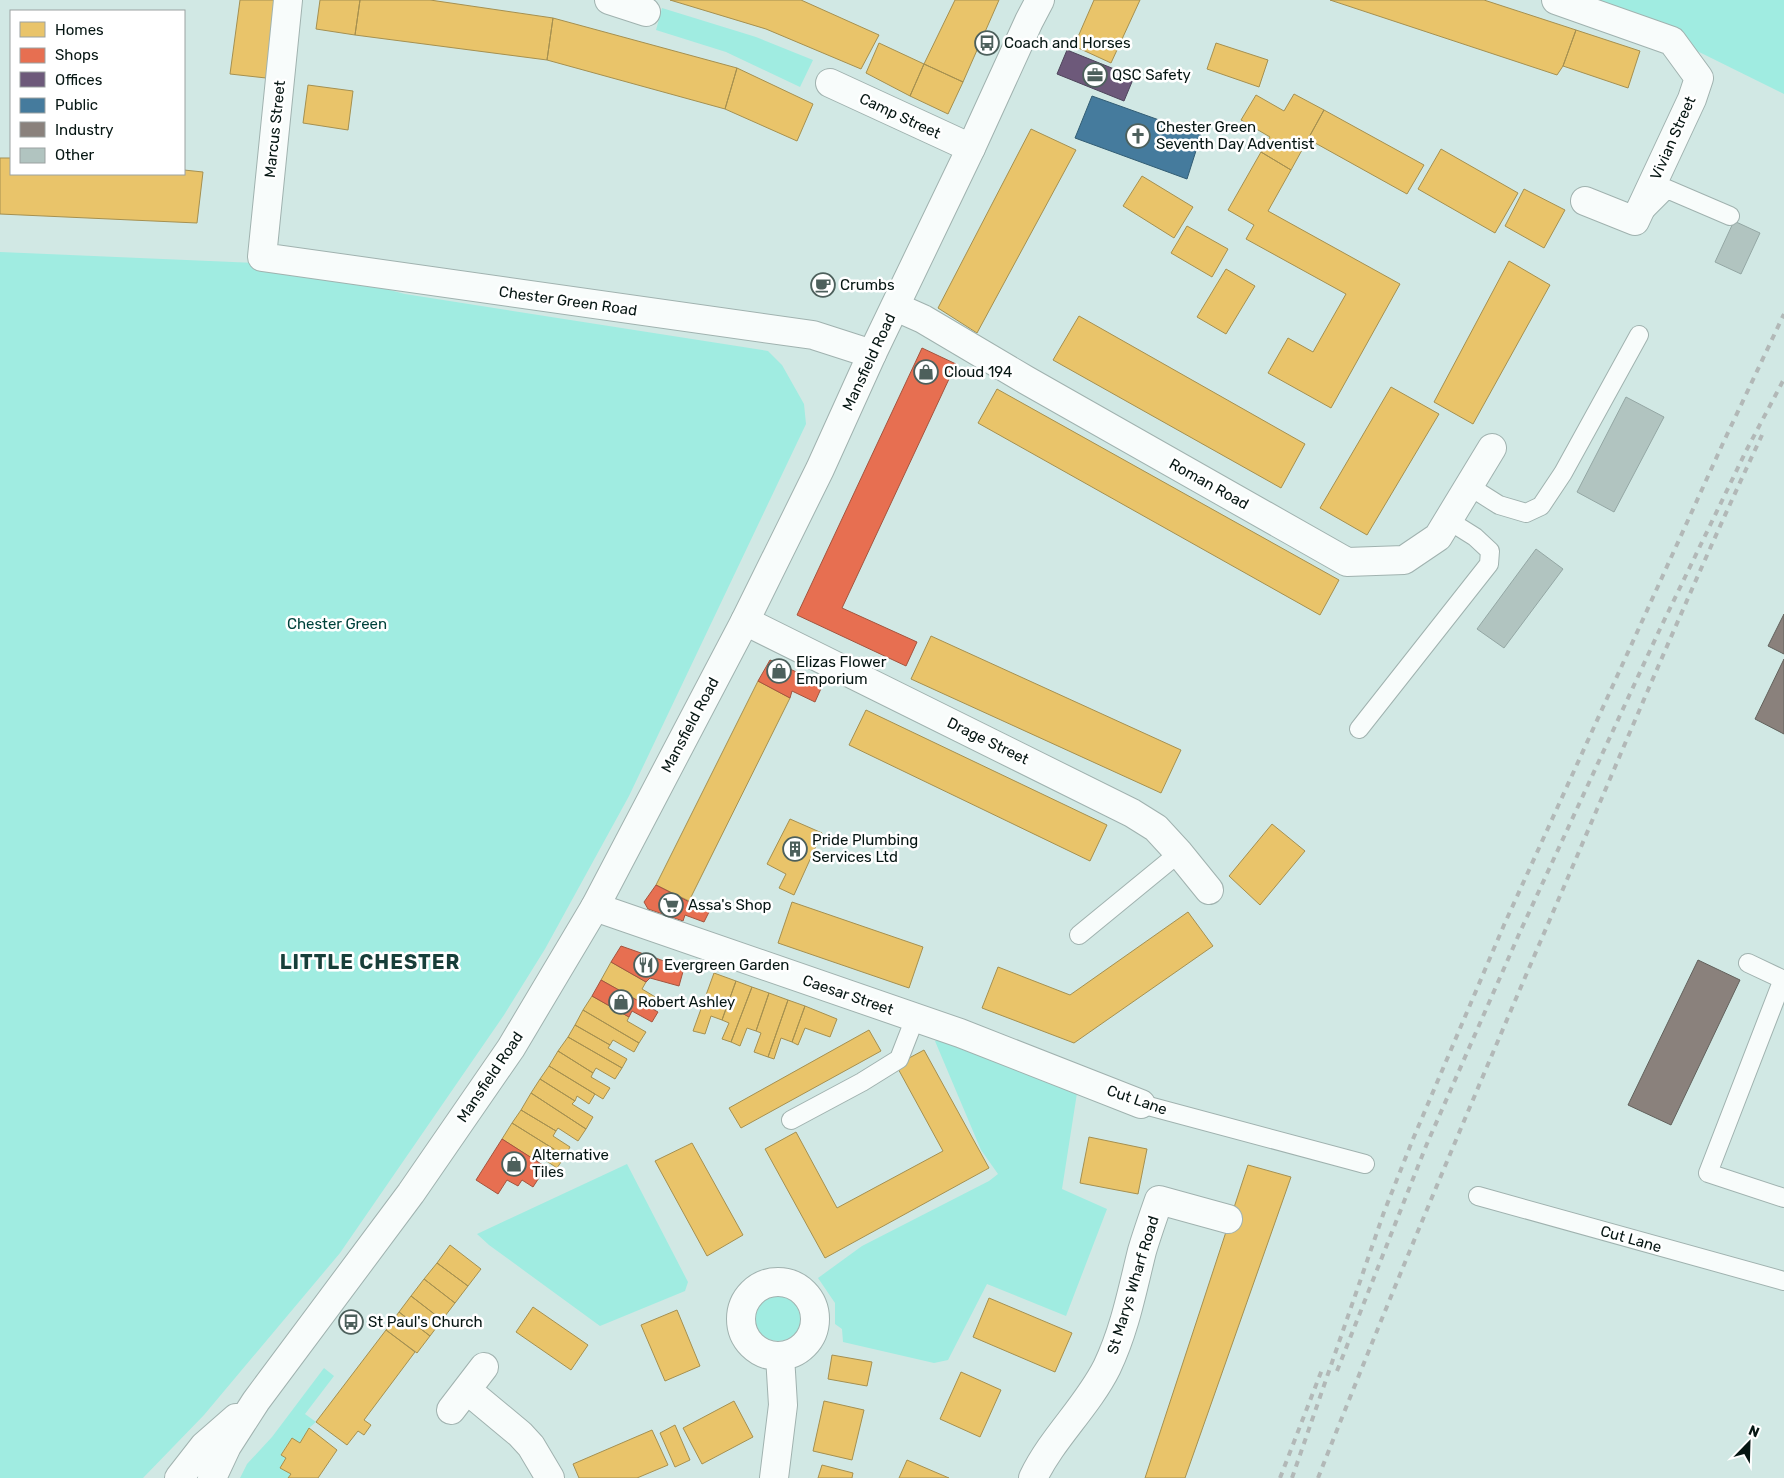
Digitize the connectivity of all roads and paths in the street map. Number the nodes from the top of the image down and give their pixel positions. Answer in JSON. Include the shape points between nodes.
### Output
{"nodes":[{"id":1,"x":288,"y":0,"type":"edge"},
{"id":2,"x":609,"y":0,"type":"edge"},
{"id":3,"x":1040,"y":0,"type":"edge"},
{"id":4,"x":1556,"y":0,"type":"edge"},
{"id":5,"x":646,"y":12,"type":"dead end"},
{"id":6,"x":830,"y":83,"type":"dead end"},
{"id":7,"x":971,"y":148,"type":"junction"},
{"id":8,"x":1585,"y":201,"type":"dead end"},
{"id":9,"x":1730,"y":216,"type":"dead end"},
{"id":10,"x":1636,"y":221,"type":"junction"},
{"id":11,"x":262,"y":258,"type":"joint"},
{"id":12,"x":896,"y":306,"type":"junction"},
{"id":13,"x":1639,"y":335,"type":"dead end"},
{"id":14,"x":872,"y":354,"type":"junction"},
{"id":15,"x":1492,"y":448,"type":"dead end"},
{"id":16,"x":1469,"y":486,"type":"junction"},
{"id":17,"x":1448,"y":520,"type":"junction"},
{"id":18,"x":745,"y":621,"type":"junction"},
{"id":19,"x":1359,"y":728,"type":"dead end"},
{"id":20,"x":1179,"y":853,"type":"junction"},
{"id":21,"x":1209,"y":890,"type":"dead end"},
{"id":22,"x":595,"y":907,"type":"junction"},
{"id":23,"x":1079,"y":935,"type":"dead end"},
{"id":24,"x":1748,"y":963,"type":"dead end"},
{"id":25,"x":1784,"y":980,"type":"edge"},
{"id":26,"x":915,"y":1018,"type":"junction"},
{"id":27,"x":1141,"y":1104,"type":"joint"},
{"id":28,"x":791,"y":1120,"type":"dead end"},
{"id":29,"x":1365,"y":1164,"type":"dead end"},
{"id":30,"x":1478,"y":1196,"type":"dead end"},
{"id":31,"x":1784,"y":1198,"type":"edge"},
{"id":32,"x":1228,"y":1219,"type":"dead end"},
{"id":33,"x":1784,"y":1282,"type":"edge"},
{"id":34,"x":780,"y":1356,"type":"dead end"},
{"id":35,"x":484,"y":1367,"type":"dead end"},
{"id":36,"x":256,"y":1401,"type":"junction"},
{"id":37,"x":180,"y":1474,"type":"edge"},
{"id":38,"x":212,"y":1478,"type":"edge"},
{"id":39,"x":550,"y":1478,"type":"edge"},
{"id":40,"x":774,"y":1478,"type":"edge"},
{"id":41,"x":1033,"y":1478,"type":"edge"}],
"edges":[{"from":1,"to":11,"type":"street","name":"Marcus Street"},
{"from":2,"to":5,"type":"street"},
{"from":3,"to":7,"type":"street","name":"Mansfield Road"},
{"from":4,"to":10,"type":"street","name":"Vivian Street","via":[[1672,41],[1698,78],[1692,99]]},
{"from":6,"to":7,"type":"street","name":"Camp Street"},
{"from":7,"to":12,"type":"street","name":"Mansfield Road"},
{"from":8,"to":10,"type":"street"},
{"from":9,"to":10,"type":"lane","via":[[1667,189]]},
{"from":11,"to":14,"type":"street","name":"Chester Green Road","via":[[813,335]]},
{"from":12,"to":14,"type":"street","name":"Mansfield Road"},
{"from":12,"to":17,"type":"street","name":"Roman Road","via":[[1347,562],[1404,560],[1438,537]]},
{"from":13,"to":16,"type":"lane","via":[[1542,506],[1526,513],[1499,505]]},
{"from":14,"to":18,"type":"street","name":"Mansfield Road"},
{"from":15,"to":16,"type":"street","name":"Roman Road"},
{"from":16,"to":17,"type":"street","name":"Roman Road"},
{"from":17,"to":19,"type":"lane","via":[[1490,551],[1489,564]]},
{"from":18,"to":20,"type":"street","name":"Drage Street","via":[[1132,813],[1156,828]]},
{"from":18,"to":22,"type":"street","name":"Mansfield Road"},
{"from":20,"to":21,"type":"street","name":"Drage Street"},
{"from":20,"to":23,"type":"lane"},
{"from":22,"to":26,"type":"street","name":"Caesar Street"},
{"from":22,"to":36,"type":"street","name":"Mansfield Road","via":[[511,1048],[411,1193]]},
{"from":24,"to":25,"type":"lane"},
{"from":25,"to":31,"type":"lane","via":[[1708,1173]]},
{"from":26,"to":27,"type":"street","name":"Cut Lane"},
{"from":26,"to":28,"type":"lane","via":[[899,1058]]},
{"from":27,"to":29,"type":"lane","name":"Cut Lane"},
{"from":30,"to":33,"type":"lane","name":"Cut Lane"},
{"from":32,"to":41,"type":"street","name":"St Marys Wharf Road","via":[[1159,1200],[1118,1343],[1105,1370],[1049,1449]]},
{"from":34,"to":40,"type":"street","via":[[783,1405]]},
{"from":35,"to":39,"type":"street","via":[[459,1400],[520,1434]]},
{"from":36,"to":37,"type":"street","name":"Mansfield Road","via":[[204,1446]]},
{"from":36,"to":38,"type":"street","name":"Mansfield Road"}]}
